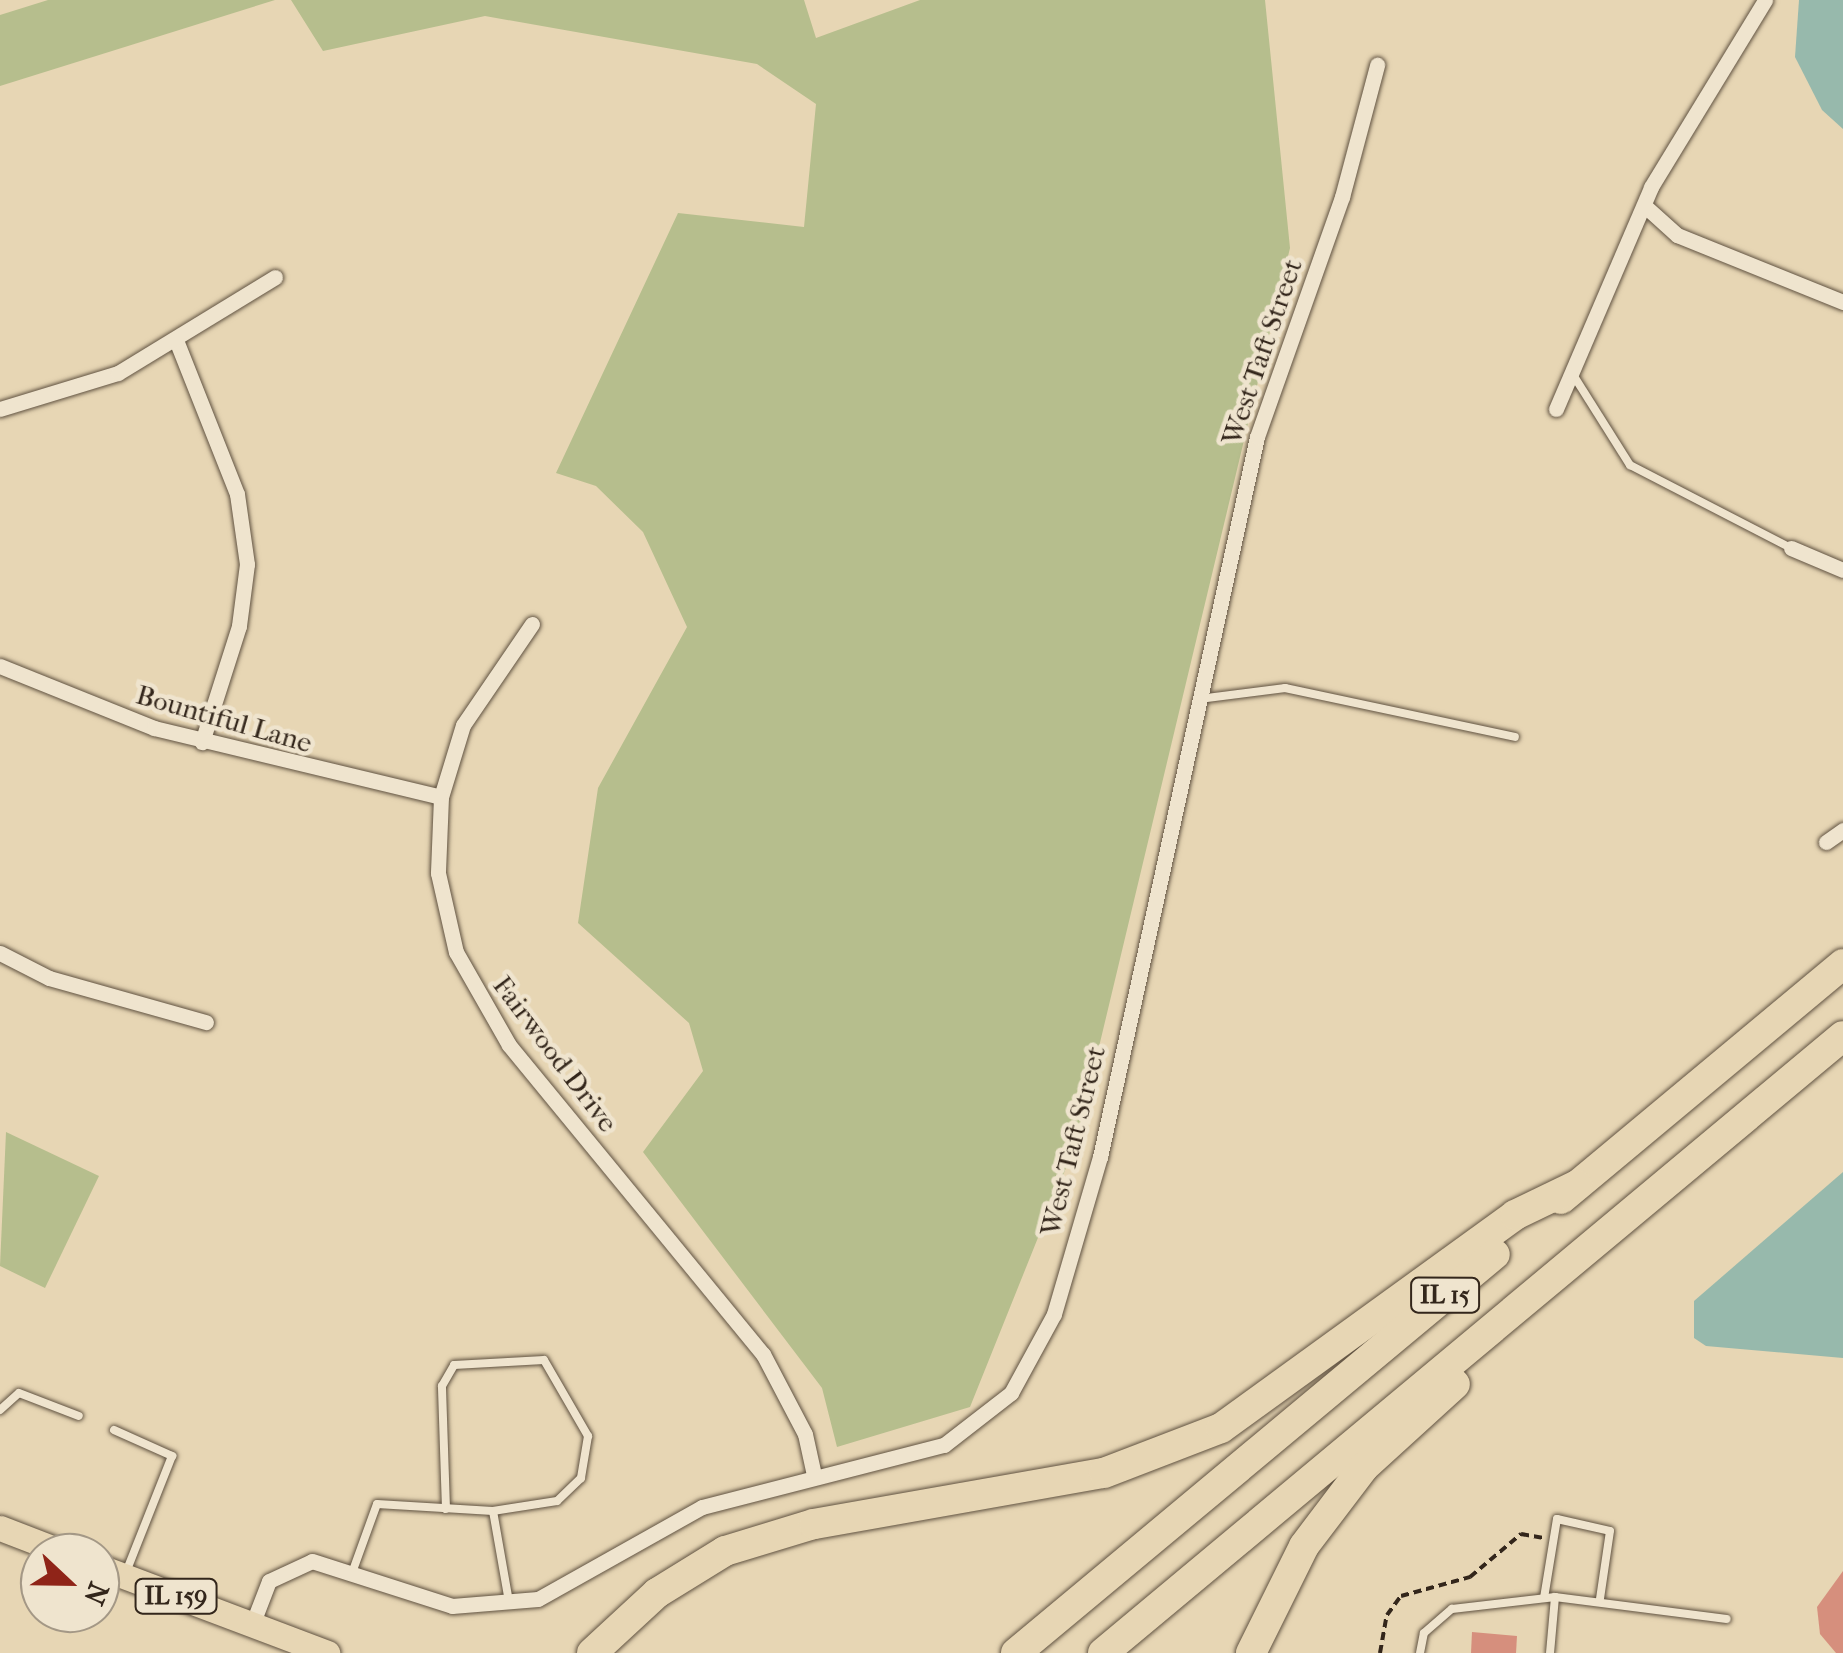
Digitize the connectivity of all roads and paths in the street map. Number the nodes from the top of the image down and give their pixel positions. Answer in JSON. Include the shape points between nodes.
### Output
{"nodes":[{"id":1,"x":1766,"y":0,"type":"edge"},
{"id":2,"x":1376,"y":65,"type":"dead end"},
{"id":3,"x":1646,"y":207,"type":"junction"},
{"id":4,"x":274,"y":277,"type":"dead end"},
{"id":5,"x":1843,"y":302,"type":"edge"},
{"id":6,"x":176,"y":340,"type":"junction"},
{"id":7,"x":1570,"y":370,"type":"junction"},
{"id":8,"x":0,"y":408,"type":"edge"},
{"id":9,"x":1556,"y":408,"type":"dead end"},
{"id":10,"x":1791,"y":548,"type":"joint"},
{"id":11,"x":1843,"y":570,"type":"edge"},
{"id":12,"x":532,"y":624,"type":"dead end"},
{"id":13,"x":0,"y":666,"type":"edge"},
{"id":14,"x":1194,"y":700,"type":"junction"},
{"id":15,"x":1515,"y":737,"type":"dead end"},
{"id":16,"x":202,"y":742,"type":"junction"},
{"id":17,"x":441,"y":797,"type":"junction"},
{"id":18,"x":1843,"y":830,"type":"edge"},
{"id":19,"x":1826,"y":842,"type":"dead end"},
{"id":20,"x":0,"y":954,"type":"edge"},
{"id":21,"x":1843,"y":964,"type":"edge"},
{"id":22,"x":206,"y":1022,"type":"dead end"},
{"id":23,"x":1843,"y":1036,"type":"edge"},
{"id":24,"x":1577,"y":1185,"type":"junction"},
{"id":25,"x":1565,"y":1268,"type":"junction"},
{"id":26,"x":3,"y":1394,"type":"edge"},
{"id":27,"x":0,"y":1410,"type":"edge"},
{"id":28,"x":79,"y":1416,"type":"dead end"},
{"id":29,"x":114,"y":1430,"type":"dead end"},
{"id":30,"x":814,"y":1475,"type":"junction"},
{"id":31,"x":446,"y":1509,"type":"junction"},
{"id":32,"x":494,"y":1512,"type":"junction"},
{"id":33,"x":1554,"y":1540,"type":"junction"},
{"id":34,"x":120,"y":1558,"type":"edge"},
{"id":35,"x":352,"y":1573,"type":"junction"},
{"id":36,"x":120,"y":1575,"type":"edge"},
{"id":37,"x":1555,"y":1596,"type":"junction"},
{"id":38,"x":1544,"y":1598,"type":"junction"},
{"id":39,"x":1600,"y":1599,"type":"junction"},
{"id":40,"x":510,"y":1606,"type":"junction"},
{"id":41,"x":1727,"y":1619,"type":"dead end"},
{"id":42,"x":252,"y":1625,"type":"junction"},
{"id":43,"x":592,"y":1650,"type":"edge"},
{"id":44,"x":327,"y":1653,"type":"edge"},
{"id":45,"x":1016,"y":1653,"type":"edge"},
{"id":46,"x":1103,"y":1653,"type":"edge"},
{"id":47,"x":1252,"y":1653,"type":"edge"},
{"id":48,"x":1380,"y":1653,"type":"edge"},
{"id":49,"x":1420,"y":1653,"type":"edge"},
{"id":50,"x":1550,"y":1653,"type":"edge"}],
"edges":[{"from":1,"to":3,"type":"street"},
{"from":2,"to":14,"type":"street","name":"West Taft Street","via":[[1342,197],[1257,437]]},
{"from":3,"to":5,"type":"street","via":[[1677,235]]},
{"from":3,"to":7,"type":"street"},
{"from":4,"to":6,"type":"street"},
{"from":6,"to":8,"type":"street","via":[[76,393]]},
{"from":6,"to":16,"type":"street","via":[[237,494],[247,564],[240,626]]},
{"from":7,"to":9,"type":"street"},
{"from":7,"to":10,"type":"lane","via":[[1600,430],[1630,464]]},
{"from":10,"to":11,"type":"street"},
{"from":12,"to":17,"type":"street","name":"Fairwood Drive","via":[[470,711]]},
{"from":13,"to":16,"type":"street","name":"Bountiful Lane"},
{"from":14,"to":15,"type":"lane","via":[[1285,688]]},
{"from":14,"to":30,"type":"street","name":"West Taft Street","via":[[1100,1157],[1040,1345],[1011,1392],[971,1429],[908,1458]]},
{"from":16,"to":17,"type":"street","name":"Bountiful Lane"},
{"from":17,"to":30,"type":"street","name":"Fairwood Drive","via":[[440,887],[474,992],[763,1354],[805,1434]]},
{"from":18,"to":19,"type":"street"},
{"from":20,"to":22,"type":"street","via":[[49,978]]},
{"from":21,"to":24,"type":"highway","number":"IL 15"},
{"from":23,"to":25,"type":"highway","number":"IL 15"},
{"from":24,"to":43,"type":"highway","via":[[1515,1215],[1277,1393],[1206,1434],[1104,1473],[814,1524],[726,1550]]},
{"from":24,"to":45,"type":"highway","number":"IL 15"},
{"from":25,"to":46,"type":"highway","number":"IL 15"},
{"from":25,"to":47,"type":"highway","via":[[1515,1330],[1364,1467],[1304,1546]]},
{"from":26,"to":27,"type":"lane"},
{"from":26,"to":28,"type":"lane"},
{"from":29,"to":34,"type":"lane","via":[[166,1451],[172,1464]]},
{"from":30,"to":40,"type":"street","name":"West Taft Street","via":[[702,1506],[569,1588]]},
{"from":31,"to":32,"type":"lane"},
{"from":31,"to":32,"type":"lane","via":[[442,1386],[454,1365],[544,1360],[588,1436],[581,1478],[557,1501]]},
{"from":31,"to":35,"type":"lane","via":[[378,1504]]},
{"from":32,"to":40,"type":"lane"},
{"from":33,"to":38,"type":"lane"},
{"from":33,"to":39,"type":"lane","via":[[1557,1519],[1610,1531]]},
{"from":33,"to":48,"type":"path","via":[[1521,1534],[1470,1577],[1401,1596]]},
{"from":35,"to":40,"type":"street","name":"West Taft Street","via":[[452,1606]]},
{"from":35,"to":42,"type":"street","name":"West Taft Street","via":[[312,1560],[288,1565],[270,1582]]},
{"from":36,"to":42,"type":"main road","number":"IL 159"},
{"from":37,"to":38,"type":"lane"},
{"from":37,"to":39,"type":"lane"},
{"from":37,"to":50,"type":"lane"},
{"from":38,"to":49,"type":"lane","via":[[1452,1608],[1424,1633]]},
{"from":39,"to":41,"type":"lane"},
{"from":42,"to":44,"type":"main road","number":"IL 159"}]}
